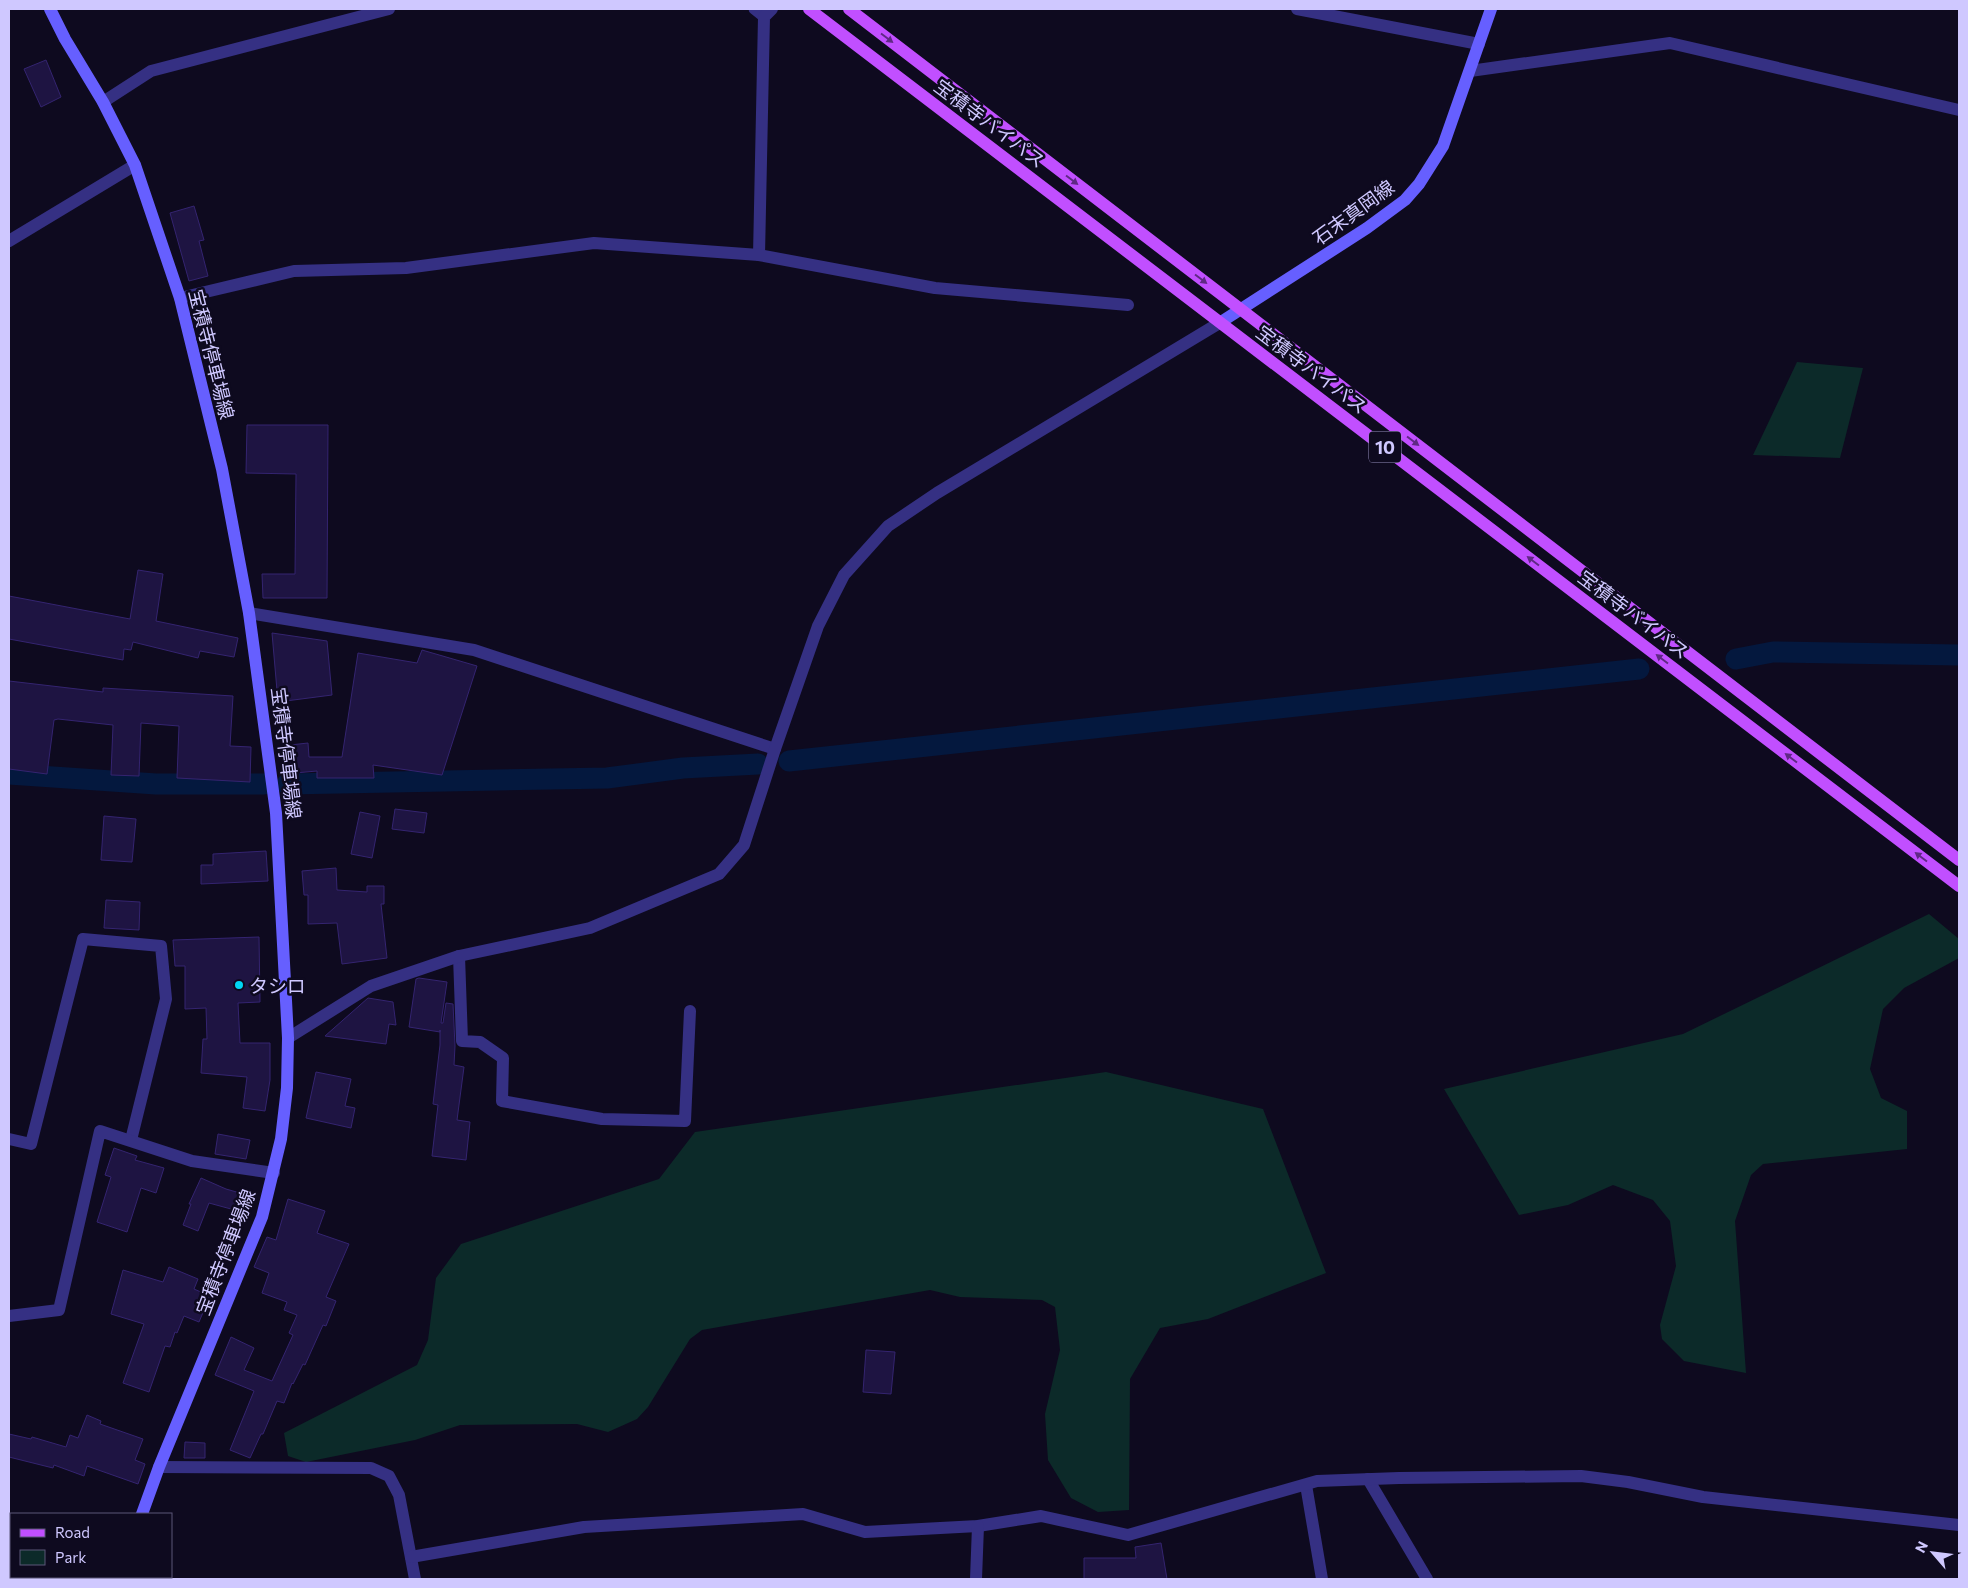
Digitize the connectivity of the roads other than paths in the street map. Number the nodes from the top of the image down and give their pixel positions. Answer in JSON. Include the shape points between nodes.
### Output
{"nodes":[{"id":1,"x":50,"y":9,"type":"edge"},
{"id":2,"x":389,"y":9,"type":"edge"},
{"id":3,"x":809,"y":9,"type":"edge"},
{"id":4,"x":848,"y":9,"type":"edge"},
{"id":5,"x":1297,"y":9,"type":"edge"},
{"id":6,"x":1491,"y":9,"type":"edge"},
{"id":7,"x":763,"y":11,"type":"edge"},
{"id":8,"x":1480,"y":44,"type":"junction"},
{"id":9,"x":1470,"y":71,"type":"junction"},
{"id":10,"x":103,"y":102,"type":"junction"},
{"id":11,"x":1959,"y":110,"type":"edge"},
{"id":12,"x":135,"y":165,"type":"junction"},
{"id":13,"x":9,"y":241,"type":"edge"},
{"id":14,"x":759,"y":255,"type":"junction"},
{"id":15,"x":180,"y":298,"type":"junction"},
{"id":16,"x":1128,"y":305,"type":"dead end"},
{"id":17,"x":1242,"y":310,"type":"junction"},
{"id":18,"x":1221,"y":322,"type":"junction"},
{"id":19,"x":250,"y":613,"type":"junction"},
{"id":20,"x":775,"y":749,"type":"junction"},
{"id":21,"x":1959,"y":860,"type":"edge"},
{"id":22,"x":1959,"y":886,"type":"edge"},
{"id":23,"x":459,"y":956,"type":"junction"},
{"id":24,"x":690,"y":1011,"type":"dead end"},
{"id":25,"x":288,"y":1038,"type":"junction"},
{"id":26,"x":9,"y":1139,"type":"edge"},
{"id":27,"x":132,"y":1140,"type":"junction"},
{"id":28,"x":274,"y":1174,"type":"junction"},
{"id":29,"x":9,"y":1316,"type":"edge"},
{"id":30,"x":159,"y":1467,"type":"junction"},
{"id":31,"x":1368,"y":1479,"type":"junction"},
{"id":32,"x":1306,"y":1485,"type":"junction"},
{"id":33,"x":142,"y":1513,"type":"edge"},
{"id":34,"x":1959,"y":1525,"type":"edge"},
{"id":35,"x":978,"y":1526,"type":"junction"},
{"id":36,"x":411,"y":1557,"type":"junction"},
{"id":37,"x":415,"y":1579,"type":"edge"},
{"id":38,"x":976,"y":1579,"type":"edge"},
{"id":39,"x":1322,"y":1579,"type":"edge"},
{"id":40,"x":1427,"y":1579,"type":"edge"}],
"edges":[{"from":1,"to":10,"type":"main road","name":"宝積寺停車場線"},
{"from":2,"to":10,"type":"street","via":[[151,71]]},
{"from":3,"to":18,"type":"main road","name":"宝積寺バイパス","number":"10"},
{"from":4,"to":17,"type":"main road","name":"宝積寺バイパス","number":"10","one_way":true},
{"from":5,"to":8,"type":"street"},
{"from":6,"to":8,"type":"main road","name":"石末真岡線"},
{"from":7,"to":14,"type":"street"},
{"from":8,"to":9,"type":"main road","name":"石末真岡線"},
{"from":9,"to":11,"type":"street","via":[[1670,43]]},
{"from":9,"to":17,"type":"main road","name":"石末真岡線","via":[[1443,146],[1405,200]]},
{"from":10,"to":12,"type":"main road","name":"宝積寺停車場線"},
{"from":12,"to":13,"type":"street"},
{"from":12,"to":15,"type":"main road","name":"宝積寺停車場線"},
{"from":14,"to":15,"type":"street","via":[[594,244],[406,268],[294,271]]},
{"from":14,"to":16,"type":"street","via":[[935,288]]},
{"from":15,"to":19,"type":"main road","name":"宝積寺停車場線","via":[[222,469]]},
{"from":17,"to":18,"type":"main road","name":"石末真岡線"},
{"from":17,"to":21,"type":"main road","name":"宝積寺バイパス","number":"10","one_way":true},
{"from":18,"to":20,"type":"street","via":[[937,493],[888,526],[844,576],[818,626]]},
{"from":22,"to":18,"type":"main road","name":"宝積寺バイパス","number":"10","one_way":true},
{"from":19,"to":20,"type":"street","via":[[474,650]]},
{"from":19,"to":25,"type":"main road","name":"宝積寺停車場線","via":[[276,813]]},
{"from":20,"to":23,"type":"street","via":[[744,845],[719,874],[590,928]]},
{"from":23,"to":24,"type":"street","via":[[462,1041],[480,1042],[503,1058],[502,1102],[602,1119],[685,1121]]},
{"from":23,"to":25,"type":"street","via":[[370,986]]},
{"from":25,"to":28,"type":"main road","name":"宝積寺停車場線","via":[[287,1088]]},
{"from":26,"to":27,"type":"street","via":[[31,1144],[83,939],[161,946],[166,999]]},
{"from":27,"to":28,"type":"street","via":[[192,1161]]},
{"from":27,"to":29,"type":"street","via":[[100,1131],[59,1310]]},
{"from":28,"to":30,"type":"main road","name":"宝積寺停車場線","via":[[262,1217]]},
{"from":30,"to":33,"type":"main road","name":"宝積寺停車場線"},
{"from":30,"to":36,"type":"street","via":[[371,1468],[389,1476],[399,1494]]},
{"from":31,"to":32,"type":"street"},
{"from":31,"to":34,"type":"street","via":[[1581,1476],[1703,1497]]},
{"from":31,"to":40,"type":"street"},
{"from":32,"to":35,"type":"street","via":[[1128,1535],[1041,1516]]},
{"from":32,"to":39,"type":"street"},
{"from":35,"to":36,"type":"street","via":[[866,1532],[803,1514],[584,1527]]},
{"from":35,"to":38,"type":"street"},
{"from":36,"to":37,"type":"street"}]}
